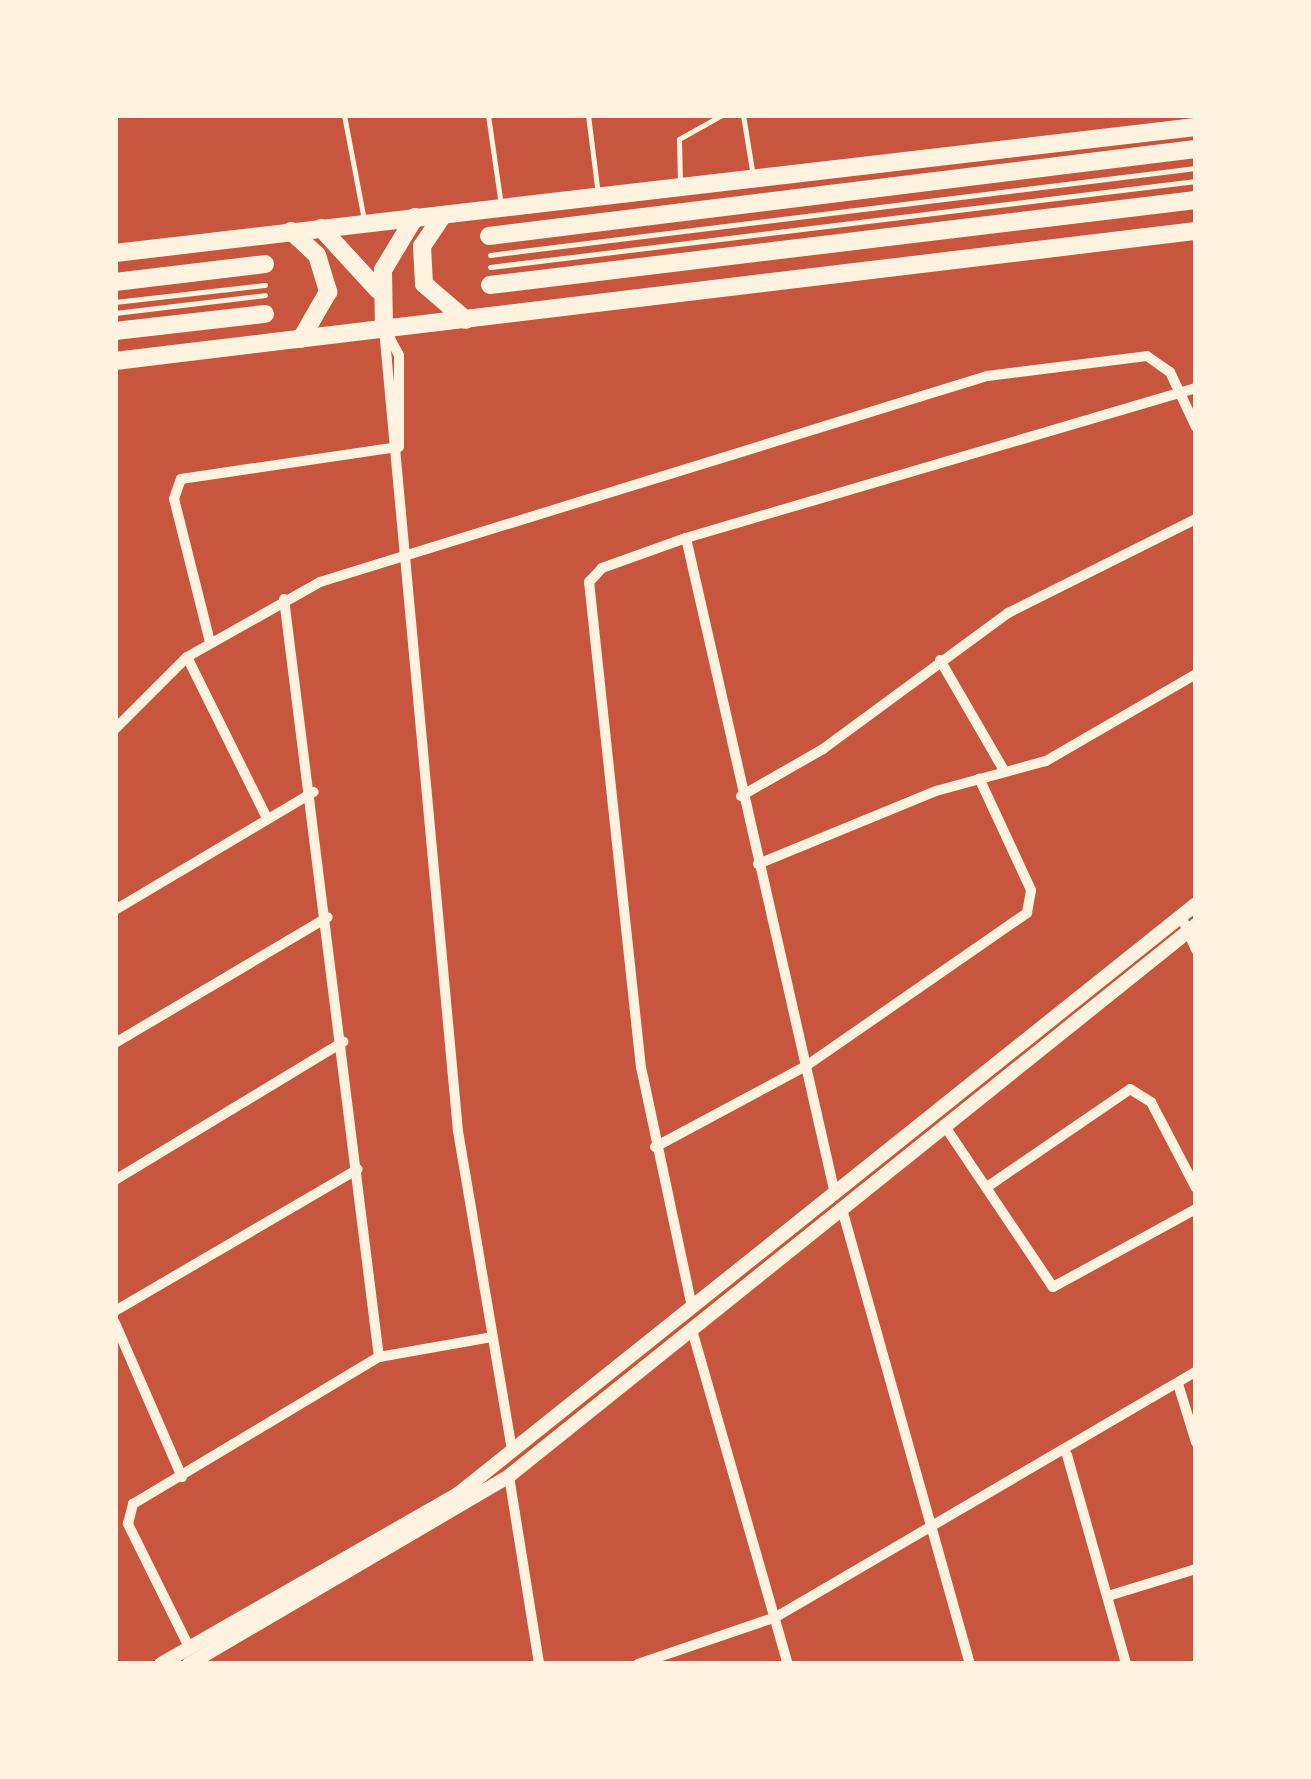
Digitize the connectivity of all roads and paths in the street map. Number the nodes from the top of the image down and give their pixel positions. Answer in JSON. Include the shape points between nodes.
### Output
{"nodes":[{"id":1,"x":344,"y":115,"type":"edge"},
{"id":2,"x":488,"y":115,"type":"edge"},
{"id":3,"x":588,"y":115,"type":"edge"},
{"id":4,"x":722,"y":115,"type":"edge"},
{"id":5,"x":743,"y":115,"type":"edge"},
{"id":6,"x":1196,"y":127,"type":"edge"},
{"id":7,"x":1196,"y":149,"type":"edge"},
{"id":8,"x":1196,"y":168,"type":"edge"},
{"id":9,"x":754,"y":178,"type":"junction"},
{"id":10,"x":1196,"y":181,"type":"edge"},
{"id":11,"x":681,"y":186,"type":"junction"},
{"id":12,"x":598,"y":196,"type":"junction"},
{"id":13,"x":1196,"y":200,"type":"edge"},
{"id":14,"x":502,"y":208,"type":"junction"},
{"id":15,"x":443,"y":215,"type":"junction"},
{"id":16,"x":415,"y":217,"type":"junction"},
{"id":17,"x":365,"y":223,"type":"junction"},
{"id":18,"x":321,"y":228,"type":"junction"},
{"id":19,"x":1196,"y":230,"type":"edge"},
{"id":20,"x":290,"y":232,"type":"junction"},
{"id":21,"x":489,"y":246,"type":"joint"},
{"id":22,"x":115,"y":252,"type":"edge"},
{"id":23,"x":266,"y":264,"type":"dead end"},
{"id":24,"x":490,"y":276,"type":"joint"},
{"id":25,"x":115,"y":282,"type":"edge"},
{"id":26,"x":265,"y":284,"type":"dead end"},
{"id":27,"x":378,"y":290,"type":"junction"},
{"id":28,"x":115,"y":302,"type":"edge"},
{"id":29,"x":265,"y":305,"type":"joint"},
{"id":30,"x":115,"y":314,"type":"edge"},
{"id":31,"x":466,"y":320,"type":"junction"},
{"id":32,"x":384,"y":329,"type":"junction"},
{"id":33,"x":115,"y":332,"type":"edge"},
{"id":34,"x":300,"y":339,"type":"junction"},
{"id":35,"x":115,"y":361,"type":"edge"},
{"id":36,"x":1196,"y":388,"type":"edge"},
{"id":37,"x":1181,"y":389,"type":"junction"},
{"id":38,"x":1196,"y":427,"type":"edge"},
{"id":39,"x":399,"y":447,"type":"junction"},
{"id":40,"x":1196,"y":520,"type":"edge"},
{"id":41,"x":686,"y":538,"type":"junction"},
{"id":42,"x":408,"y":550,"type":"junction"},
{"id":43,"x":284,"y":599,"type":"junction"},
{"id":44,"x":210,"y":642,"type":"junction"},
{"id":45,"x":187,"y":657,"type":"junction"},
{"id":46,"x":940,"y":660,"type":"junction"},
{"id":47,"x":1196,"y":674,"type":"edge"},
{"id":48,"x":118,"y":722,"type":"edge"},
{"id":49,"x":1005,"y":772,"type":"junction"},
{"id":50,"x":980,"y":778,"type":"junction"},
{"id":51,"x":314,"y":792,"type":"junction"},
{"id":52,"x":740,"y":796,"type":"junction"},
{"id":53,"x":267,"y":818,"type":"junction"},
{"id":54,"x":758,"y":864,"type":"junction"},
{"id":55,"x":1196,"y":904,"type":"edge"},
{"id":56,"x":115,"y":910,"type":"edge"},
{"id":57,"x":1181,"y":916,"type":"junction"},
{"id":58,"x":328,"y":917,"type":"junction"},
{"id":59,"x":1191,"y":928,"type":"edge"},
{"id":60,"x":1196,"y":950,"type":"edge"},
{"id":61,"x":115,"y":1042,"type":"edge"},
{"id":62,"x":343,"y":1042,"type":"junction"},
{"id":63,"x":806,"y":1066,"type":"junction"},
{"id":64,"x":944,"y":1125,"type":"junction"},
{"id":65,"x":655,"y":1147,"type":"junction"},
{"id":66,"x":358,"y":1169,"type":"junction"},
{"id":67,"x":115,"y":1180,"type":"edge"},
{"id":68,"x":988,"y":1188,"type":"junction"},
{"id":69,"x":1196,"y":1188,"type":"edge"},
{"id":70,"x":838,"y":1201,"type":"junction"},
{"id":71,"x":1196,"y":1209,"type":"edge"},
{"id":72,"x":692,"y":1308,"type":"junction"},
{"id":73,"x":115,"y":1311,"type":"edge"},
{"id":74,"x":115,"y":1323,"type":"edge"},
{"id":75,"x":692,"y":1330,"type":"junction"},
{"id":76,"x":487,"y":1338,"type":"junction"},
{"id":77,"x":380,"y":1356,"type":"junction"},
{"id":78,"x":1196,"y":1372,"type":"edge"},
{"id":79,"x":1178,"y":1384,"type":"junction"},
{"id":80,"x":1196,"y":1442,"type":"edge"},
{"id":81,"x":512,"y":1450,"type":"junction"},
{"id":82,"x":1066,"y":1455,"type":"junction"},
{"id":83,"x":509,"y":1476,"type":"junction"},
{"id":84,"x":182,"y":1477,"type":"junction"},
{"id":85,"x":933,"y":1531,"type":"junction"},
{"id":86,"x":1196,"y":1569,"type":"edge"},
{"id":87,"x":1108,"y":1596,"type":"junction"},
{"id":88,"x":776,"y":1617,"type":"junction"},
{"id":89,"x":190,"y":1656,"type":"edge"},
{"id":90,"x":161,"y":1664,"type":"edge"},
{"id":91,"x":539,"y":1664,"type":"edge"},
{"id":92,"x":638,"y":1664,"type":"edge"},
{"id":93,"x":788,"y":1664,"type":"edge"},
{"id":94,"x":970,"y":1664,"type":"edge"},
{"id":95,"x":1126,"y":1664,"type":"edge"}],
"edges":[{"from":1,"to":17,"type":"lane"},
{"from":2,"to":14,"type":"lane"},
{"from":3,"to":12,"type":"lane"},
{"from":4,"to":11,"type":"lane","via":[[679,139]]},
{"from":5,"to":9,"type":"lane"},
{"from":6,"to":9,"type":"highway"},
{"from":7,"to":21,"type":"highway"},
{"from":8,"to":21,"type":"lane"},
{"from":9,"to":11,"type":"highway"},
{"from":10,"to":24,"type":"lane"},
{"from":11,"to":12,"type":"highway"},
{"from":12,"to":14,"type":"highway"},
{"from":13,"to":24,"type":"highway"},
{"from":14,"to":15,"type":"highway"},
{"from":15,"to":16,"type":"highway"},
{"from":15,"to":31,"type":"highway","via":[[422,246],[424,284]]},
{"from":16,"to":17,"type":"highway"},
{"from":16,"to":27,"type":"highway"},
{"from":17,"to":18,"type":"highway"},
{"from":18,"to":20,"type":"highway"},
{"from":18,"to":27,"type":"highway"},
{"from":19,"to":31,"type":"highway"},
{"from":20,"to":22,"type":"highway"},
{"from":20,"to":34,"type":"highway","via":[[317,256],[328,292]]},
{"from":23,"to":25,"type":"highway"},
{"from":26,"to":28,"type":"lane"},
{"from":27,"to":32,"type":"highway"},
{"from":29,"to":30,"type":"lane"},
{"from":29,"to":33,"type":"highway"},
{"from":31,"to":32,"type":"highway"},
{"from":32,"to":34,"type":"highway"},
{"from":32,"to":39,"type":"street","via":[[380,358]]},
{"from":32,"to":39,"type":"street","via":[[398,356]]},
{"from":34,"to":35,"type":"highway"},
{"from":36,"to":37,"type":"street"},
{"from":37,"to":38,"type":"street"},
{"from":37,"to":41,"type":"street"},
{"from":37,"to":42,"type":"street","via":[[1147,356],[987,376]]},
{"from":39,"to":42,"type":"street"},
{"from":39,"to":44,"type":"street","via":[[181,480],[174,499]]},
{"from":40,"to":46,"type":"street","via":[[1008,613]]},
{"from":41,"to":52,"type":"street"},
{"from":41,"to":65,"type":"street","via":[[602,568],[589,582]]},
{"from":42,"to":43,"type":"street"},
{"from":42,"to":76,"type":"street","via":[[452,1069]]},
{"from":43,"to":44,"type":"street"},
{"from":43,"to":51,"type":"street"},
{"from":44,"to":45,"type":"street"},
{"from":45,"to":48,"type":"street"},
{"from":45,"to":53,"type":"street"},
{"from":46,"to":49,"type":"street"},
{"from":46,"to":52,"type":"street","via":[[823,749]]},
{"from":47,"to":49,"type":"street","via":[[1083,743]]},
{"from":49,"to":50,"type":"street"},
{"from":50,"to":54,"type":"street"},
{"from":50,"to":63,"type":"street","via":[[1032,906]]},
{"from":51,"to":53,"type":"street"},
{"from":51,"to":58,"type":"street"},
{"from":52,"to":54,"type":"street"},
{"from":53,"to":56,"type":"street"},
{"from":54,"to":63,"type":"street"},
{"from":55,"to":57,"type":"main road"},
{"from":57,"to":59,"type":"street"},
{"from":57,"to":70,"type":"main road"},
{"from":58,"to":61,"type":"street"},
{"from":58,"to":62,"type":"street"},
{"from":59,"to":60,"type":"street"},
{"from":59,"to":64,"type":"main road"},
{"from":62,"to":66,"type":"street"},
{"from":62,"to":67,"type":"street"},
{"from":63,"to":65,"type":"street"},
{"from":63,"to":70,"type":"street"},
{"from":64,"to":68,"type":"street"},
{"from":64,"to":70,"type":"main road"},
{"from":65,"to":72,"type":"street"},
{"from":66,"to":73,"type":"street"},
{"from":66,"to":77,"type":"street"},
{"from":68,"to":69,"type":"street","via":[[1130,1090],[1151,1102]]},
{"from":68,"to":71,"type":"street","via":[[1053,1288]]},
{"from":70,"to":72,"type":"main road"},
{"from":70,"to":75,"type":"main road"},
{"from":70,"to":85,"type":"street"},
{"from":72,"to":81,"type":"main road"},
{"from":74,"to":84,"type":"street"},
{"from":75,"to":83,"type":"main road"},
{"from":75,"to":88,"type":"street"},
{"from":76,"to":77,"type":"street"},
{"from":76,"to":81,"type":"street"},
{"from":77,"to":84,"type":"street"},
{"from":78,"to":79,"type":"street"},
{"from":79,"to":80,"type":"street"},
{"from":79,"to":82,"type":"street"},
{"from":81,"to":89,"type":"main road","via":[[444,1503]]},
{"from":82,"to":85,"type":"street"},
{"from":82,"to":87,"type":"street"},
{"from":83,"to":89,"type":"main road"},
{"from":83,"to":91,"type":"street"},
{"from":84,"to":89,"type":"street","via":[[127,1515]]},
{"from":85,"to":88,"type":"street"},
{"from":85,"to":94,"type":"street"},
{"from":86,"to":87,"type":"street"},
{"from":87,"to":95,"type":"street"},
{"from":88,"to":92,"type":"street"},
{"from":88,"to":93,"type":"street"},
{"from":89,"to":90,"type":"main road"}]}
